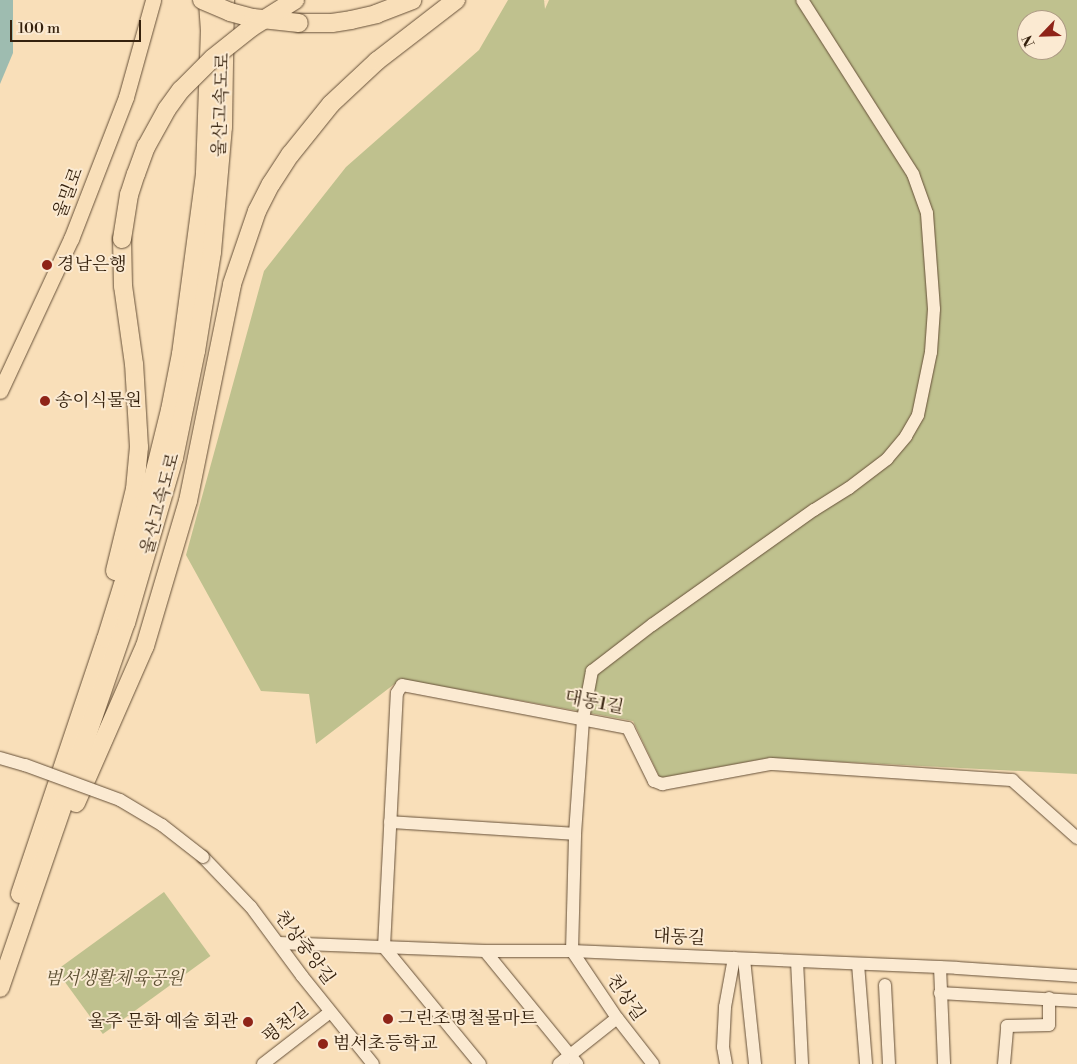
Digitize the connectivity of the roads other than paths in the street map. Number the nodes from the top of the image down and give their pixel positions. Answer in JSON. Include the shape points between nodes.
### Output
{"nodes":[{"id":1,"x":153,"y":0,"type":"edge"},
{"id":2,"x":202,"y":0,"type":"edge"},
{"id":3,"x":208,"y":0,"type":"edge"},
{"id":4,"x":225,"y":0,"type":"edge"},
{"id":5,"x":295,"y":0,"type":"edge"},
{"id":6,"x":412,"y":0,"type":"edge"},
{"id":7,"x":456,"y":0,"type":"edge"},
{"id":8,"x":802,"y":0,"type":"edge"},
{"id":9,"x":0,"y":391,"type":"edge"},
{"id":10,"x":87,"y":692,"type":"junction"},
{"id":11,"x":584,"y":719,"type":"junction"},
{"id":12,"x":0,"y":758,"type":"edge"},
{"id":13,"x":390,"y":822,"type":"junction"},
{"id":14,"x":576,"y":834,"type":"junction"},
{"id":15,"x":1077,"y":838,"type":"edge"},
{"id":16,"x":48,"y":851,"type":"junction"},
{"id":17,"x":279,"y":943,"type":"junction"},
{"id":18,"x":384,"y":947,"type":"junction"},
{"id":19,"x":485,"y":951,"type":"junction"},
{"id":20,"x":572,"y":951,"type":"junction"},
{"id":21,"x":0,"y":954,"type":"edge"},
{"id":22,"x":739,"y":959,"type":"junction"},
{"id":23,"x":797,"y":961,"type":"junction"},
{"id":24,"x":858,"y":964,"type":"junction"},
{"id":25,"x":940,"y":967,"type":"junction"},
{"id":26,"x":1077,"y":976,"type":"edge"},
{"id":27,"x":885,"y":985,"type":"dead end"},
{"id":28,"x":0,"y":988,"type":"edge"},
{"id":29,"x":940,"y":993,"type":"junction"},
{"id":30,"x":1049,"y":998,"type":"junction"},
{"id":31,"x":1077,"y":1000,"type":"edge"},
{"id":32,"x":330,"y":1012,"type":"junction"},
{"id":33,"x":617,"y":1018,"type":"junction"},
{"id":34,"x":573,"y":1060,"type":"edge"},
{"id":35,"x":263,"y":1064,"type":"edge"},
{"id":36,"x":373,"y":1064,"type":"edge"},
{"id":37,"x":480,"y":1064,"type":"edge"},
{"id":38,"x":559,"y":1064,"type":"edge"},
{"id":39,"x":653,"y":1064,"type":"edge"},
{"id":40,"x":726,"y":1064,"type":"edge"},
{"id":41,"x":755,"y":1064,"type":"edge"},
{"id":42,"x":802,"y":1064,"type":"edge"},
{"id":43,"x":866,"y":1064,"type":"edge"},
{"id":44,"x":889,"y":1064,"type":"edge"},
{"id":45,"x":944,"y":1064,"type":"edge"},
{"id":46,"x":1004,"y":1064,"type":"edge"}],
"edges":[{"from":1,"to":9,"type":"main road","name":"울밀로","via":[[126,97],[74,230]]},
{"from":2,"to":6,"type":"highway","bridge":true,"via":[[253,18],[299,23],[350,20]]},
{"from":3,"to":10,"type":"highway","name":"울산고속도로","via":[[210,31],[204,172],[181,354],[162,448],[142,523]]},
{"from":4,"to":16,"type":"highway","name":"울산고속도로","via":[[216,214],[206,295],[185,408],[145,564]]},
{"from":5,"to":10,"type":"highway","bridge":true,"via":[[252,27],[188,83],[167,109],[146,147],[129,195],[122,239],[122,286],[137,397],[138,468],[127,526],[86,672]]},
{"from":7,"to":16,"type":"highway","via":[[377,61],[331,104],[290,154],[257,211],[232,284],[188,501],[145,646],[67,826]]},
{"from":8,"to":11,"type":"street","via":[[913,174],[927,213],[934,308],[931,352],[918,415],[887,459],[592,671]]},
{"from":10,"to":21,"type":"highway","name":"울산고속도로"},
{"from":11,"to":13,"type":"street","name":"대동1길","via":[[402,686],[396,693]]},
{"from":11,"to":14,"type":"street"},
{"from":11,"to":15,"type":"street","name":"대동1길","via":[[628,728],[654,781],[662,784],[771,764],[1012,780]]},
{"from":12,"to":17,"type":"street","name":"천상중앙길","bridge":true,"via":[[120,800],[162,825],[203,857],[238,891]]},
{"from":13,"to":14,"type":"street"},
{"from":13,"to":18,"type":"street","name":"대동1길"},
{"from":14,"to":20,"type":"street"},
{"from":16,"to":28,"type":"highway","name":"울산고속도로"},
{"from":17,"to":18,"type":"street","name":"대동길"},
{"from":17,"to":32,"type":"street","name":"천상중앙길"},
{"from":18,"to":19,"type":"street","name":"대동길"},
{"from":18,"to":37,"type":"street"},
{"from":19,"to":20,"type":"street","name":"대동길"},
{"from":19,"to":34,"type":"street"},
{"from":20,"to":22,"type":"street","name":"대동길"},
{"from":20,"to":33,"type":"street","name":"천상길"},
{"from":22,"to":23,"type":"street","name":"대동길"},
{"from":22,"to":40,"type":"street","via":[[725,1007],[723,1046]]},
{"from":22,"to":41,"type":"street"},
{"from":23,"to":24,"type":"street","name":"대동길"},
{"from":23,"to":42,"type":"street"},
{"from":24,"to":25,"type":"street","name":"대동길"},
{"from":24,"to":43,"type":"street"},
{"from":25,"to":26,"type":"street","name":"대동길"},
{"from":25,"to":29,"type":"street"},
{"from":27,"to":44,"type":"street"},
{"from":29,"to":30,"type":"street"},
{"from":29,"to":45,"type":"street"},
{"from":30,"to":31,"type":"street"},
{"from":30,"to":46,"type":"street","via":[[1049,1025],[1006,1026]]},
{"from":32,"to":35,"type":"street","name":"평천길"},
{"from":32,"to":36,"type":"street","name":"천상중앙길"},
{"from":33,"to":34,"type":"street"},
{"from":33,"to":39,"type":"street","name":"천상길"},
{"from":34,"to":38,"type":"street"}]}
